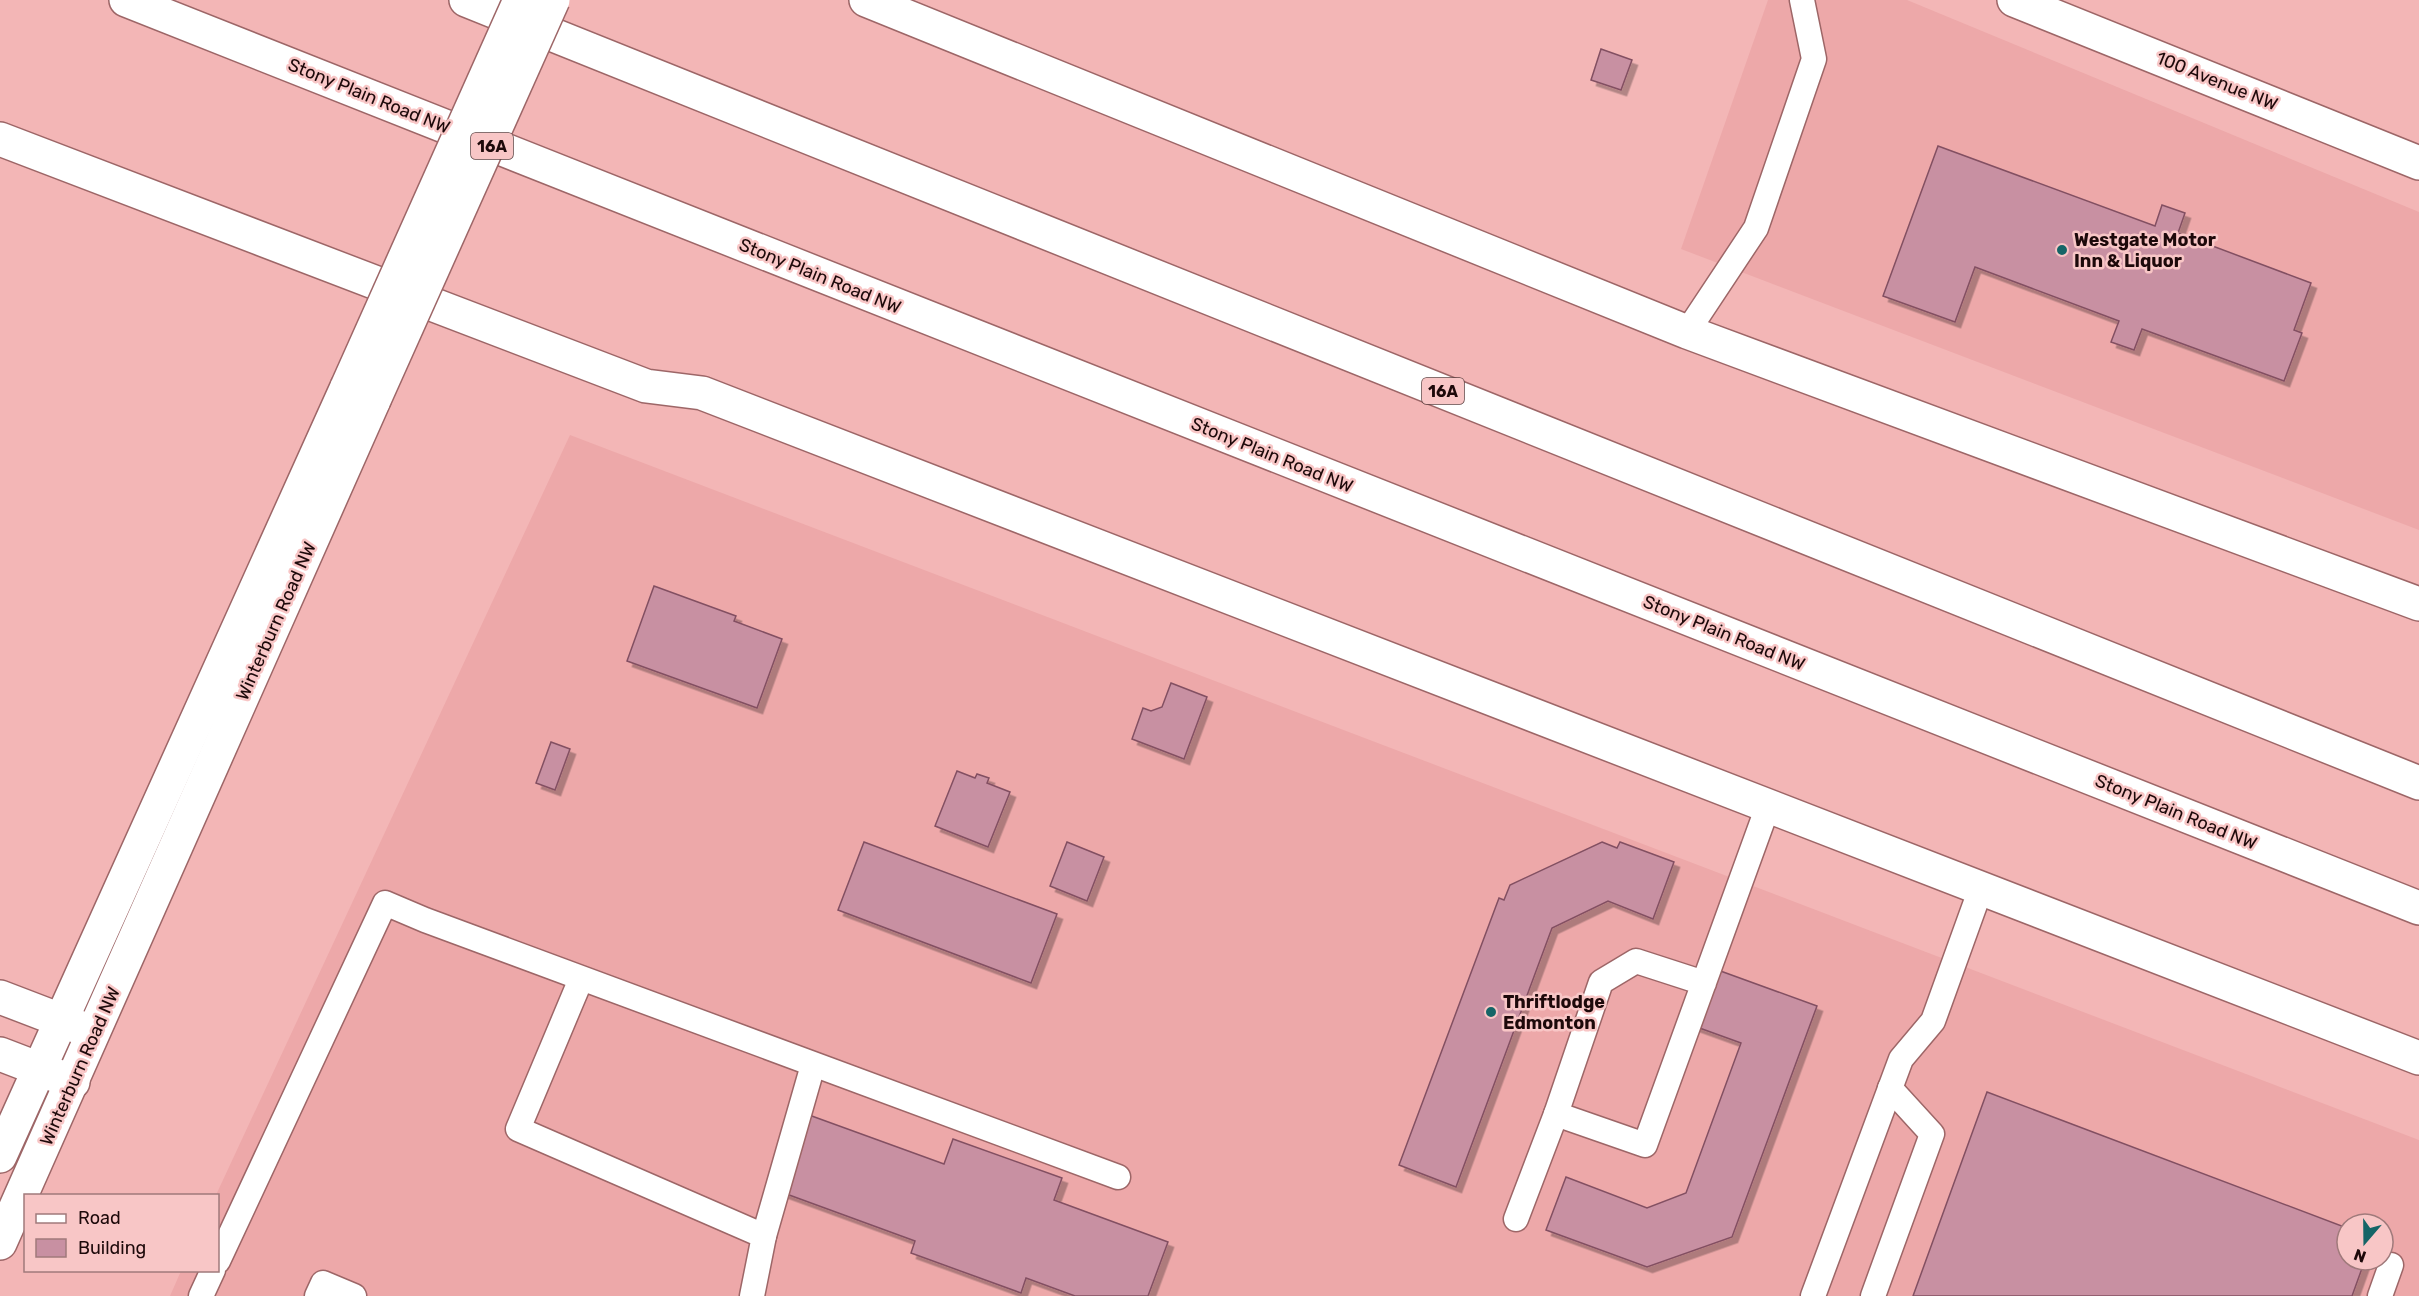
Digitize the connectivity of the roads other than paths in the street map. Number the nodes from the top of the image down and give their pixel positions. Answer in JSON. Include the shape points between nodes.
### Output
{"nodes":[{"id":1,"x":126,"y":0,"type":"edge"},
{"id":2,"x":466,"y":0,"type":"edge"},
{"id":3,"x":520,"y":0,"type":"edge"},
{"id":4,"x":553,"y":0,"type":"edge"},
{"id":5,"x":866,"y":0,"type":"edge"},
{"id":6,"x":1802,"y":0,"type":"edge"},
{"id":7,"x":2014,"y":0,"type":"edge"},
{"id":8,"x":0,"y":139,"type":"edge"},
{"id":9,"x":2419,"y":163,"type":"edge"},
{"id":10,"x":1687,"y":332,"type":"junction"},
{"id":11,"x":360,"y":393,"type":"junction"},
{"id":12,"x":2419,"y":604,"type":"edge"},
{"id":13,"x":2419,"y":783,"type":"edge"},
{"id":14,"x":1768,"y":806,"type":"junction"},
{"id":15,"x":1981,"y":888,"type":"junction"},
{"id":16,"x":2419,"y":908,"type":"edge"},
{"id":17,"x":581,"y":979,"type":"junction"},
{"id":18,"x":1704,"y":982,"type":"junction"},
{"id":19,"x":0,"y":997,"type":"edge"},
{"id":20,"x":60,"y":1021,"type":"junction"},
{"id":21,"x":94,"y":1033,"type":"junction"},
{"id":22,"x":0,"y":1054,"type":"edge"},
{"id":23,"x":2419,"y":1058,"type":"edge"},
{"id":24,"x":813,"y":1065,"type":"junction"},
{"id":25,"x":39,"y":1069,"type":"junction"},
{"id":26,"x":73,"y":1082,"type":"junction"},
{"id":27,"x":1890,"y":1088,"type":"junction"},
{"id":28,"x":1556,"y":1114,"type":"junction"},
{"id":29,"x":0,"y":1156,"type":"edge"},
{"id":30,"x":1118,"y":1177,"type":"dead end"},
{"id":31,"x":1516,"y":1219,"type":"dead end"},
{"id":32,"x":764,"y":1236,"type":"junction"},
{"id":33,"x":0,"y":1243,"type":"edge"},
{"id":34,"x":219,"y":1259,"type":"edge"},
{"id":35,"x":212,"y":1272,"type":"edge"},
{"id":36,"x":2389,"y":1272,"type":"edge"},
{"id":37,"x":757,"y":1294,"type":"edge"},
{"id":38,"x":201,"y":1296,"type":"edge"},
{"id":39,"x":317,"y":1296,"type":"edge"},
{"id":40,"x":354,"y":1296,"type":"edge"},
{"id":41,"x":1813,"y":1296,"type":"edge"},
{"id":42,"x":1873,"y":1296,"type":"edge"},
{"id":43,"x":2380,"y":1296,"type":"edge"}],
"edges":[{"from":1,"to":16,"type":"main road","name":"Stony Plain Road NW","number":"16A"},
{"from":2,"to":13,"type":"main road","number":"16A"},
{"from":3,"to":11,"type":"main road","name":"Winterburn Road NW","bridge":true},
{"from":4,"to":11,"type":"main road","name":"Winterburn Road NW","bridge":true},
{"from":5,"to":10,"type":"main road"},
{"from":6,"to":10,"type":"lane","via":[[1814,59],[1756,228]]},
{"from":7,"to":9,"type":"main road","name":"100 Avenue NW"},
{"from":8,"to":14,"type":"main road","via":[[646,386],[702,393]]},
{"from":10,"to":12,"type":"main road"},
{"from":11,"to":20,"type":"main road","name":"Winterburn Road NW"},
{"from":11,"to":21,"type":"main road","name":"Winterburn Road NW"},
{"from":14,"to":15,"type":"main road"},
{"from":14,"to":18,"type":"lane"},
{"from":15,"to":23,"type":"main road"},
{"from":15,"to":27,"type":"lane","via":[[1933,1021],[1900,1059]]},
{"from":17,"to":24,"type":"lane"},
{"from":17,"to":32,"type":"lane","via":[[518,1129]]},
{"from":17,"to":34,"type":"lane","via":[[385,903]]},
{"from":18,"to":28,"type":"lane","via":[[1636,962],[1601,982]]},
{"from":18,"to":28,"type":"lane","via":[[1645,1145]]},
{"from":19,"to":20,"type":"main road"},
{"from":20,"to":21,"type":"main road"},
{"from":20,"to":25,"type":"main road","name":"Winterburn Road NW"},
{"from":21,"to":26,"type":"main road","name":"Winterburn Road NW"},
{"from":22,"to":25,"type":"main road"},
{"from":24,"to":30,"type":"lane"},
{"from":24,"to":32,"type":"lane"},
{"from":25,"to":26,"type":"main road"},
{"from":25,"to":29,"type":"main road","name":"Winterburn Road NW"},
{"from":26,"to":33,"type":"main road","name":"Winterburn Road NW"},
{"from":27,"to":41,"type":"lane"},
{"from":27,"to":42,"type":"lane","via":[[1932,1134]]},
{"from":28,"to":31,"type":"lane"},
{"from":32,"to":37,"type":"lane"},
{"from":35,"to":38,"type":"lane"},
{"from":36,"to":43,"type":"lane"},
{"from":39,"to":40,"type":"lane","via":[[323,1282]]}]}
